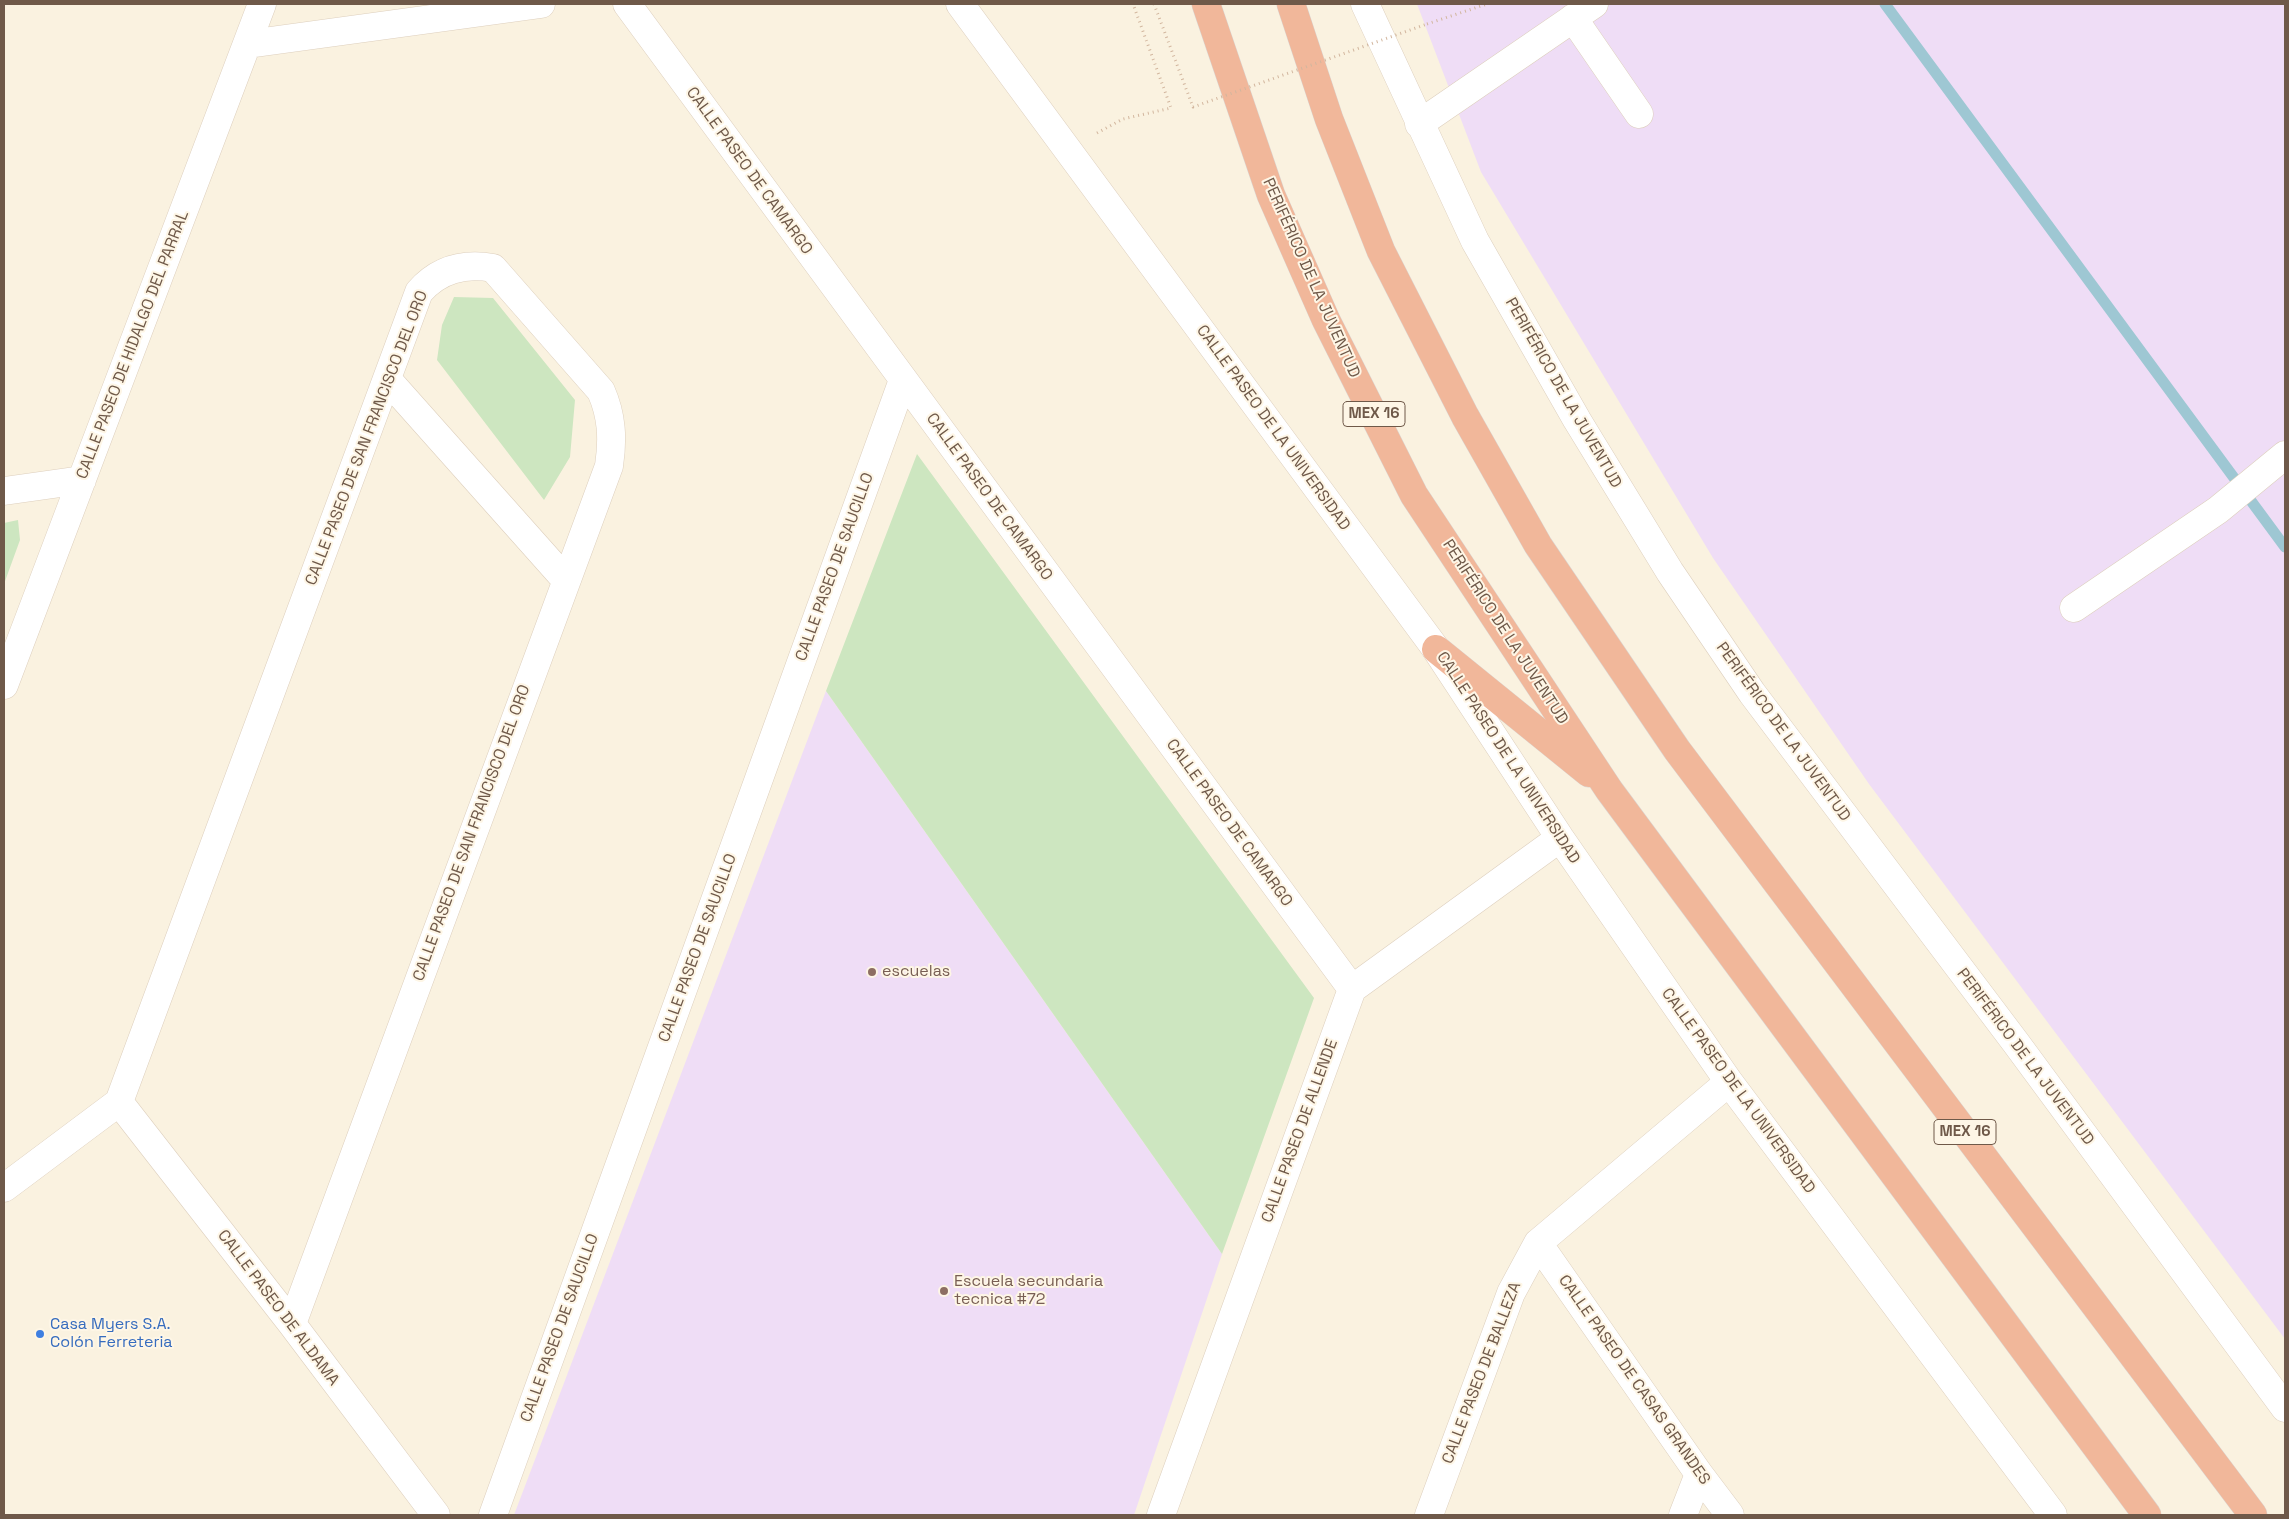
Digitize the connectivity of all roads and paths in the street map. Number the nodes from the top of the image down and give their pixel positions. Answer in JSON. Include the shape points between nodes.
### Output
{"nodes":[{"id":1,"x":262,"y":4,"type":"edge"},
{"id":2,"x":541,"y":4,"type":"edge"},
{"id":3,"x":627,"y":4,"type":"edge"},
{"id":4,"x":960,"y":4,"type":"edge"},
{"id":5,"x":1133,"y":4,"type":"edge"},
{"id":6,"x":1154,"y":4,"type":"edge"},
{"id":7,"x":1206,"y":4,"type":"edge"},
{"id":8,"x":1291,"y":4,"type":"edge"},
{"id":9,"x":1365,"y":4,"type":"edge"},
{"id":10,"x":1487,"y":4,"type":"edge"},
{"id":11,"x":1584,"y":11,"type":"edge"},
{"id":12,"x":248,"y":44,"type":"junction"},
{"id":13,"x":1639,"y":114,"type":"dead end"},
{"id":14,"x":1419,"y":124,"type":"junction"},
{"id":15,"x":1067,"y":149,"type":"junction"},
{"id":16,"x":387,"y":379,"type":"junction"},
{"id":17,"x":903,"y":380,"type":"junction"},
{"id":18,"x":2285,"y":455,"type":"edge"},
{"id":19,"x":82,"y":480,"type":"junction"},
{"id":20,"x":4,"y":491,"type":"edge"},
{"id":21,"x":566,"y":579,"type":"junction"},
{"id":22,"x":2074,"y":608,"type":"dead end"},
{"id":23,"x":1436,"y":649,"type":"junction"},
{"id":24,"x":4,"y":686,"type":"edge"},
{"id":25,"x":1610,"y":790,"type":"junction"},
{"id":26,"x":1560,"y":838,"type":"junction"},
{"id":27,"x":1352,"y":989,"type":"junction"},
{"id":28,"x":1729,"y":1082,"type":"junction"},
{"id":29,"x":119,"y":1102,"type":"junction"},
{"id":30,"x":4,"y":1188,"type":"edge"},
{"id":31,"x":1538,"y":1243,"type":"junction"},
{"id":32,"x":292,"y":1324,"type":"junction"},
{"id":33,"x":2285,"y":1408,"type":"edge"},
{"id":34,"x":1699,"y":1474,"type":"junction"},
{"id":35,"x":436,"y":1515,"type":"edge"},
{"id":36,"x":493,"y":1515,"type":"edge"},
{"id":37,"x":1161,"y":1515,"type":"edge"},
{"id":38,"x":1429,"y":1515,"type":"edge"},
{"id":39,"x":1683,"y":1515,"type":"edge"},
{"id":40,"x":1730,"y":1515,"type":"edge"},
{"id":41,"x":2053,"y":1515,"type":"edge"},
{"id":42,"x":2148,"y":1515,"type":"edge"},
{"id":43,"x":2253,"y":1515,"type":"edge"}],
"edges":[{"from":1,"to":12,"type":"street","name":"CALLE PASEO DE HIDALGO DEL PARRAL"},
{"from":2,"to":12,"type":"street"},
{"from":3,"to":17,"type":"street","name":"CALLE PASEO DE CAMARGO"},
{"from":4,"to":15,"type":"street","name":"CALLE PASEO DE LA UNIVERSIDAD"},
{"from":5,"to":15,"type":"path","via":[[1171,108],[1123,119]]},
{"from":6,"to":10,"type":"path","bridge":true,"via":[[1193,107]]},
{"from":7,"to":25,"type":"highway","name":"PERIFÉRICO DE LA JUVENTUD","number":"MEX 16","via":[[1271,195],[1326,320],[1414,495]]},
{"from":8,"to":43,"type":"highway","number":"MEX 16","via":[[1329,119],[1381,251],[1465,416],[1538,545],[1676,750]]},
{"from":9,"to":14,"type":"street","name":"PERIFÉRICO DE LA JUVENTUD"},
{"from":11,"to":13,"type":"street"},
{"from":11,"to":14,"type":"street"},
{"from":12,"to":19,"type":"street","name":"CALLE PASEO DE HIDALGO DEL PARRAL"},
{"from":14,"to":33,"type":"street","name":"PERIFÉRICO DE LA JUVENTUD","via":[[1475,241],[1577,420],[1670,572],[1752,693],[2016,1042]]},
{"from":15,"to":23,"type":"street","name":"CALLE PASEO DE LA UNIVERSIDAD"},
{"from":16,"to":21,"type":"street"},
{"from":16,"to":21,"type":"street","name":"CALLE PASEO DE SAN FRANCISCO DEL ORO","via":[[419,292],[429,281],[442,272],[459,267],[478,265],[493,268],[601,391],[607,406],[612,446],[608,466]]},
{"from":16,"to":29,"type":"street","name":"CALLE PASEO DE SAN FRANCISCO DEL ORO"},
{"from":17,"to":27,"type":"street","name":"CALLE PASEO DE CAMARGO"},
{"from":17,"to":36,"type":"street","name":"CALLE PASEO DE SAUCILLO"},
{"from":18,"to":22,"type":"street","via":[[2218,510]]},
{"from":19,"to":20,"type":"street"},
{"from":19,"to":24,"type":"street","name":"CALLE PASEO DE HIDALGO DEL PARRAL"},
{"from":21,"to":32,"type":"street","name":"CALLE PASEO DE SAN FRANCISCO DEL ORO"},
{"from":23,"to":25,"type":"highway"},
{"from":23,"to":26,"type":"street","name":"CALLE PASEO DE LA UNIVERSIDAD"},
{"from":25,"to":42,"type":"highway","number":"MEX 16"},
{"from":26,"to":27,"type":"street"},
{"from":26,"to":28,"type":"street","name":"CALLE PASEO DE LA UNIVERSIDAD"},
{"from":27,"to":37,"type":"street","name":"CALLE PASEO DE ALLENDE"},
{"from":28,"to":31,"type":"street","name":"CALLE PASEO DE BALLEZA"},
{"from":28,"to":41,"type":"street","name":"CALLE PASEO DE LA UNIVERSIDAD"},
{"from":29,"to":30,"type":"street"},
{"from":29,"to":32,"type":"street","name":"CALLE PASEO DE ALDAMA"},
{"from":31,"to":34,"type":"street","name":"CALLE PASEO DE CASAS GRANDES"},
{"from":31,"to":38,"type":"street","name":"CALLE PASEO DE BALLEZA","via":[[1511,1292]]},
{"from":32,"to":35,"type":"street","name":"CALLE PASEO DE ALDAMA"},
{"from":34,"to":39,"type":"street"},
{"from":34,"to":40,"type":"street","name":"CALLE PASEO DE CASAS GRANDES"}]}
